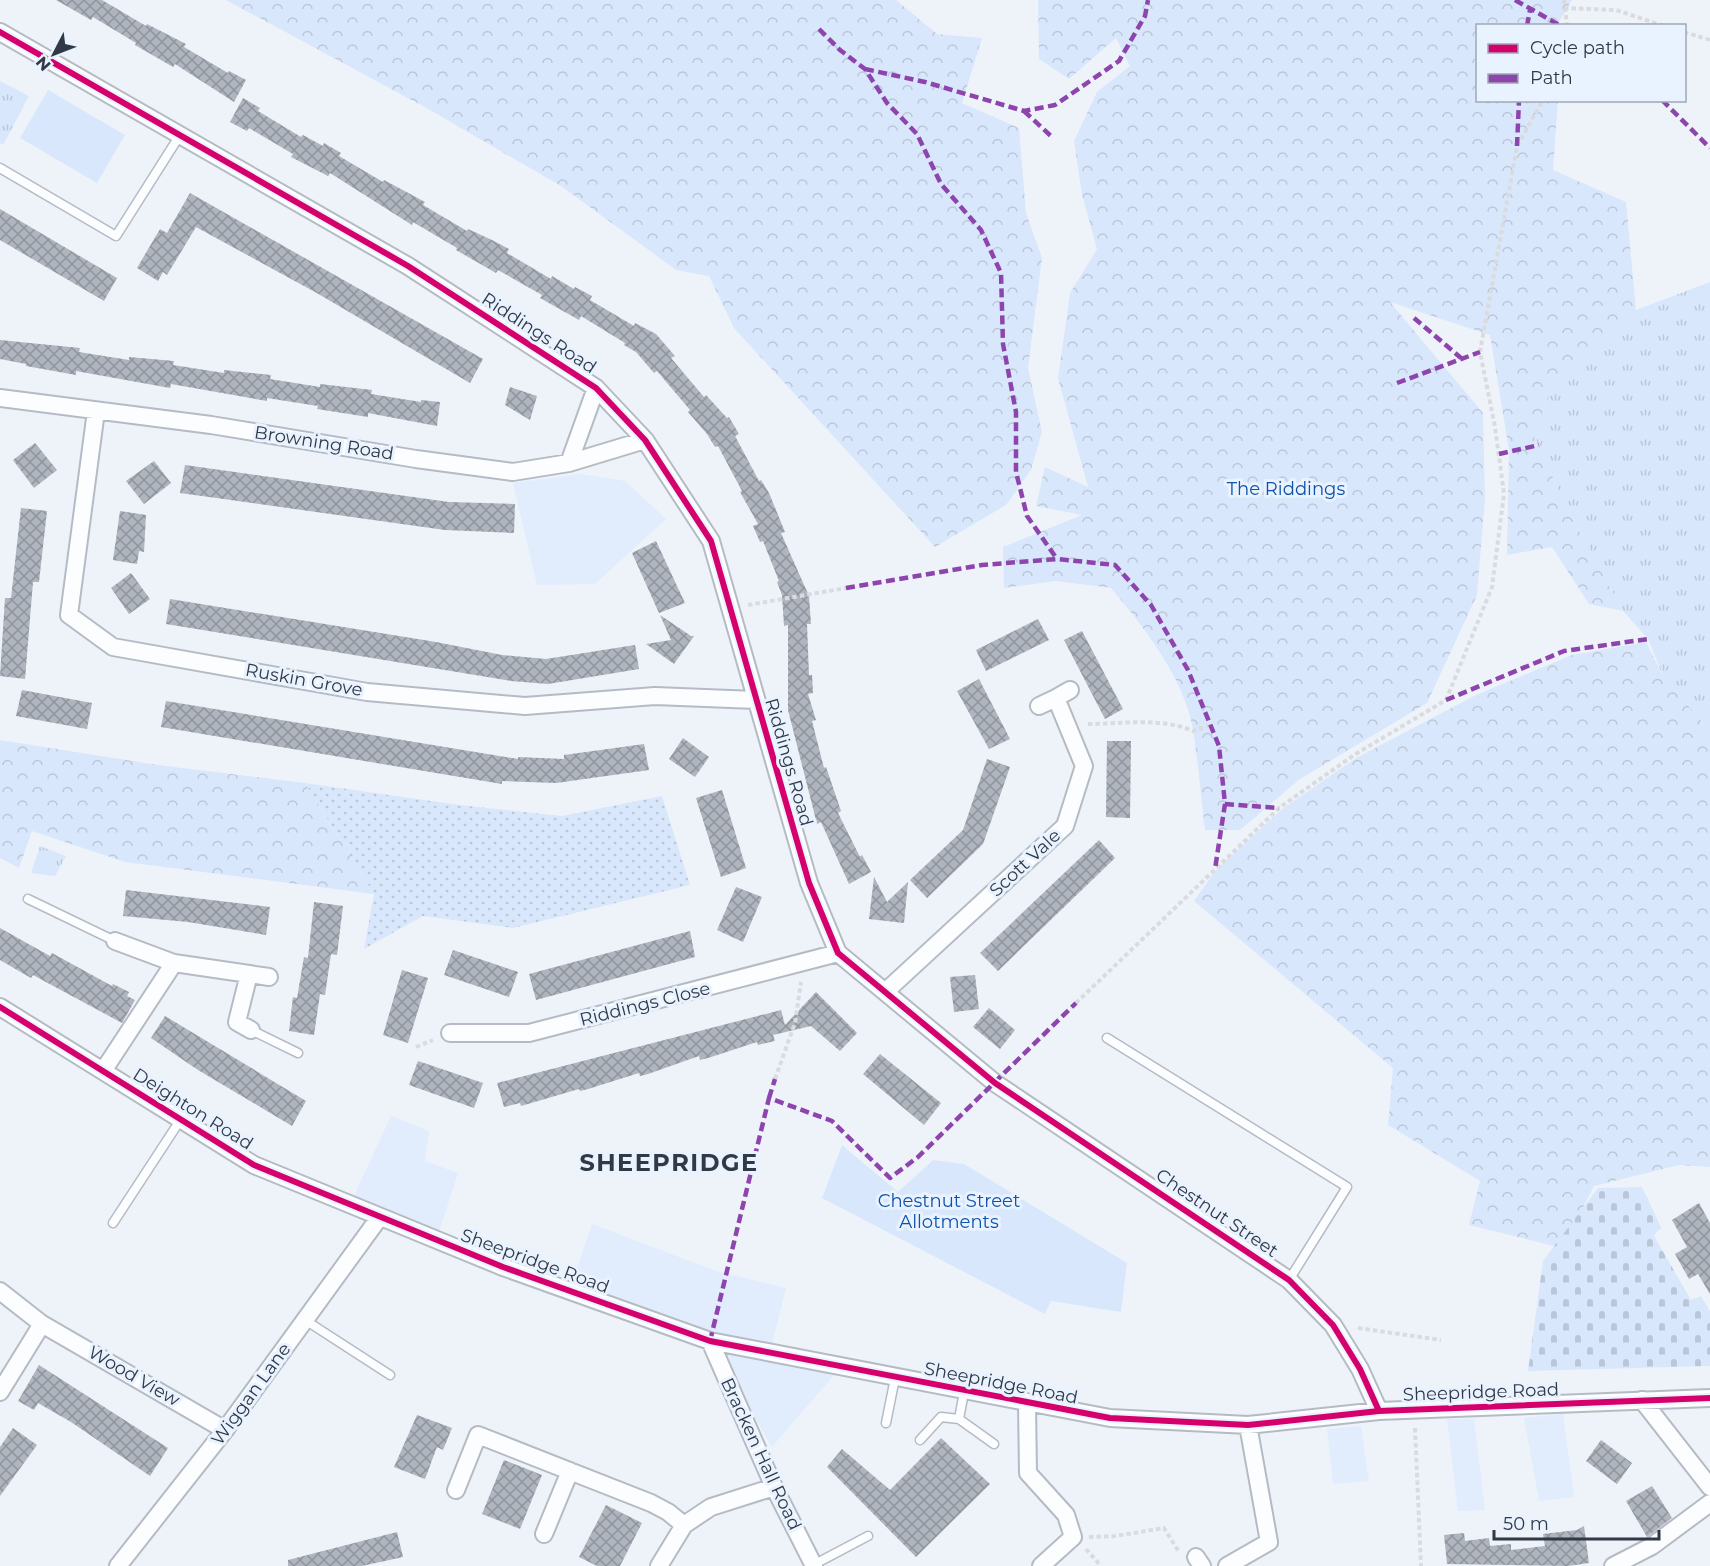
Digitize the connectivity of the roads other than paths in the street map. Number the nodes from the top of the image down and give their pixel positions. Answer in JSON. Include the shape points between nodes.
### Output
{"nodes":[{"id":1,"x":0,"y":32,"type":"edge"},
{"id":2,"x":180,"y":135,"type":"junction"},
{"id":3,"x":0,"y":168,"type":"edge"},
{"id":4,"x":596,"y":388,"type":"junction"},
{"id":5,"x":0,"y":398,"type":"edge"},
{"id":6,"x":96,"y":411,"type":"junction"},
{"id":7,"x":645,"y":440,"type":"junction"},
{"id":8,"x":569,"y":463,"type":"junction"},
{"id":9,"x":756,"y":700,"type":"junction"},
{"id":10,"x":1039,"y":706,"type":"dead end"},
{"id":11,"x":28,"y":899,"type":"dead end"},
{"id":12,"x":115,"y":941,"type":"joint"},
{"id":13,"x":838,"y":953,"type":"junction"},
{"id":14,"x":174,"y":963,"type":"junction"},
{"id":15,"x":249,"y":974,"type":"junction"},
{"id":16,"x":269,"y":977,"type":"dead end"},
{"id":17,"x":885,"y":992,"type":"junction"},
{"id":18,"x":0,"y":1007,"type":"edge"},
{"id":19,"x":251,"y":1030,"type":"joint"},
{"id":20,"x":450,"y":1033,"type":"dead end"},
{"id":21,"x":1107,"y":1038,"type":"dead end"},
{"id":22,"x":298,"y":1053,"type":"dead end"},
{"id":23,"x":103,"y":1071,"type":"junction"},
{"id":24,"x":995,"y":1083,"type":"joint"},
{"id":25,"x":181,"y":1119,"type":"junction"},
{"id":26,"x":379,"y":1218,"type":"junction"},
{"id":27,"x":113,"y":1222,"type":"dead end"},
{"id":28,"x":1289,"y":1280,"type":"junction"},
{"id":29,"x":0,"y":1291,"type":"edge"},
{"id":30,"x":305,"y":1320,"type":"junction"},
{"id":31,"x":42,"y":1324,"type":"junction"},
{"id":32,"x":710,"y":1341,"type":"junction"},
{"id":33,"x":390,"y":1375,"type":"dead end"},
{"id":34,"x":895,"y":1378,"type":"junction"},
{"id":35,"x":0,"y":1392,"type":"edge"},
{"id":36,"x":964,"y":1392,"type":"junction"},
{"id":37,"x":1710,"y":1398,"type":"edge"},
{"id":38,"x":1642,"y":1400,"type":"junction"},
{"id":39,"x":1027,"y":1404,"type":"junction"},
{"id":40,"x":1379,"y":1411,"type":"junction"},
{"id":41,"x":959,"y":1419,"type":"junction"},
{"id":42,"x":886,"y":1424,"type":"dead end"},
{"id":43,"x":1248,"y":1425,"type":"junction"},
{"id":44,"x":225,"y":1430,"type":"junction"},
{"id":45,"x":920,"y":1440,"type":"dead end"},
{"id":46,"x":994,"y":1444,"type":"dead end"},
{"id":47,"x":570,"y":1471,"type":"junction"},
{"id":48,"x":774,"y":1487,"type":"junction"},
{"id":49,"x":1710,"y":1487,"type":"edge"},
{"id":50,"x":456,"y":1490,"type":"dead end"},
{"id":51,"x":1710,"y":1503,"type":"edge"},
{"id":52,"x":684,"y":1525,"type":"junction"},
{"id":53,"x":544,"y":1534,"type":"dead end"},
{"id":54,"x":868,"y":1536,"type":"dead end"},
{"id":55,"x":813,"y":1565,"type":"edge"},
{"id":56,"x":118,"y":1566,"type":"edge"},
{"id":57,"x":659,"y":1566,"type":"edge"},
{"id":58,"x":1041,"y":1566,"type":"edge"},
{"id":59,"x":1227,"y":1566,"type":"edge"},
{"id":60,"x":1613,"y":1566,"type":"edge"}],
"edges":[{"from":1,"to":2,"type":"street","name":"Riddings Road"},
{"from":2,"to":3,"type":"lane","via":[[116,236]]},
{"from":2,"to":4,"type":"street","name":"Riddings Road","via":[[408,266]]},
{"from":4,"to":7,"type":"street","name":"Riddings Road"},
{"from":4,"to":8,"type":"street"},
{"from":5,"to":6,"type":"street","name":"Browning Road"},
{"from":6,"to":8,"type":"street","name":"Browning Road","via":[[513,472]]},
{"from":6,"to":9,"type":"street","name":"Ruskin Grove","via":[[69,615],[113,647],[367,692],[525,706],[655,696]]},
{"from":7,"to":8,"type":"street","name":"Browning Road"},
{"from":7,"to":9,"type":"street","name":"Riddings Road","via":[[711,540]]},
{"from":9,"to":13,"type":"street","name":"Riddings Road","via":[[809,883]]},
{"from":10,"to":17,"type":"street","name":"Scott Vale","via":[[1063,694],[1084,766],[1065,825]]},
{"from":11,"to":12,"type":"lane"},
{"from":12,"to":14,"type":"street"},
{"from":13,"to":17,"type":"street","name":"Riddings Road"},
{"from":13,"to":20,"type":"street","name":"Riddings Close","via":[[529,1033]]},
{"from":14,"to":15,"type":"street"},
{"from":14,"to":23,"type":"street"},
{"from":15,"to":16,"type":"street"},
{"from":15,"to":19,"type":"street","via":[[237,1022]]},
{"from":17,"to":24,"type":"street","name":"Riddings Road"},
{"from":18,"to":23,"type":"street","name":"Deighton Road"},
{"from":19,"to":22,"type":"lane"},
{"from":21,"to":28,"type":"lane","via":[[1347,1187]]},
{"from":23,"to":25,"type":"street","name":"Deighton Road"},
{"from":24,"to":28,"type":"street","name":"Chestnut Street"},
{"from":25,"to":26,"type":"street","name":"Deighton Road","via":[[254,1165]]},
{"from":25,"to":27,"type":"lane"},
{"from":26,"to":30,"type":"street","name":"Wiggan Lane"},
{"from":26,"to":32,"type":"street","name":"Sheepridge Road"},
{"from":28,"to":40,"type":"street","name":"Chestnut Street","via":[[1333,1325],[1360,1369]]},
{"from":29,"to":31,"type":"street","name":"Wood View"},
{"from":30,"to":33,"type":"lane"},
{"from":30,"to":44,"type":"street","name":"Wiggan Lane"},
{"from":31,"to":35,"type":"street"},
{"from":31,"to":44,"type":"street","name":"Wood View","via":[[190,1404]]},
{"from":32,"to":34,"type":"street","name":"Sheepridge Road"},
{"from":32,"to":48,"type":"street","name":"Bracken Hall Road"},
{"from":34,"to":36,"type":"street","name":"Sheepridge Road"},
{"from":34,"to":42,"type":"lane"},
{"from":36,"to":39,"type":"street","name":"Sheepridge Road"},
{"from":36,"to":41,"type":"lane"},
{"from":37,"to":38,"type":"street","name":"Sheepridge Road"},
{"from":38,"to":40,"type":"street","name":"Sheepridge Road"},
{"from":38,"to":49,"type":"street"},
{"from":39,"to":43,"type":"street","name":"Sheepridge Road","via":[[1110,1418]]},
{"from":39,"to":58,"type":"street","via":[[1028,1473],[1066,1515],[1072,1537]]},
{"from":40,"to":43,"type":"street","name":"Sheepridge Road"},
{"from":41,"to":45,"type":"lane","via":[[941,1417]]},
{"from":41,"to":46,"type":"lane"},
{"from":43,"to":59,"type":"street","via":[[1269,1542]]},
{"from":44,"to":56,"type":"street","name":"Wiggan Lane"},
{"from":47,"to":50,"type":"street","via":[[478,1435]]},
{"from":47,"to":52,"type":"street","via":[[651,1503]]},
{"from":47,"to":53,"type":"street"},
{"from":48,"to":52,"type":"street","via":[[711,1508]]},
{"from":48,"to":55,"type":"street","name":"Bracken Hall Road"},
{"from":51,"to":60,"type":"street","via":[[1653,1546]]},
{"from":52,"to":57,"type":"street"},
{"from":54,"to":55,"type":"lane"}]}
